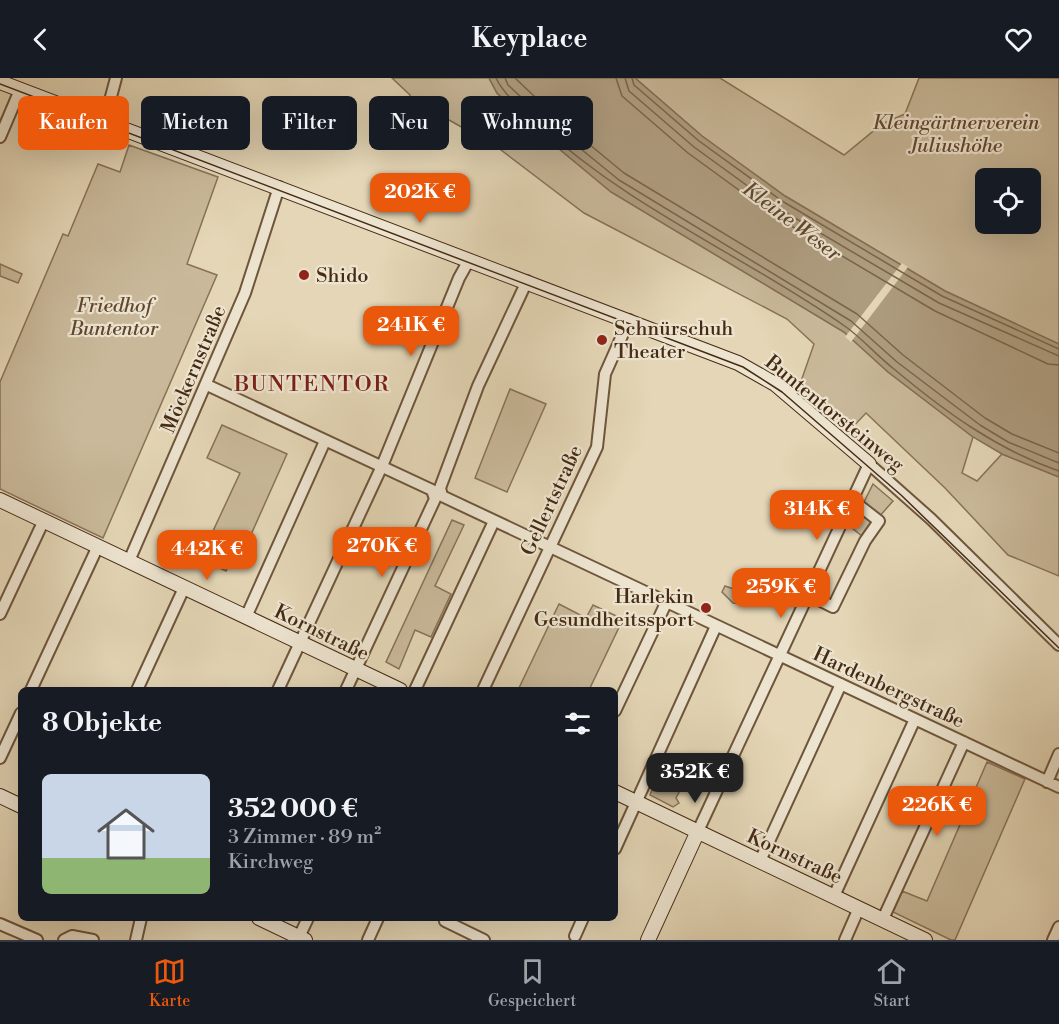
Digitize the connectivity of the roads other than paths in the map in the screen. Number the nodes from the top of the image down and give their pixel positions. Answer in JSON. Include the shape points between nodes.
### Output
{"nodes":[{"id":1,"x":116,"y":78,"type":"edge"},
{"id":2,"x":0,"y":82,"type":"edge"},
{"id":3,"x":20,"y":90,"type":"junction"},
{"id":4,"x":35,"y":96,"type":"edge"},
{"id":5,"x":111,"y":96,"type":"edge"},
{"id":6,"x":129,"y":132,"type":"edge"},
{"id":7,"x":1,"y":135,"type":"edge"},
{"id":8,"x":279,"y":187,"type":"junction"},
{"id":9,"x":469,"y":260,"type":"junction"},
{"id":10,"x":527,"y":281,"type":"junction"},
{"id":11,"x":629,"y":320,"type":"junction"},
{"id":12,"x":207,"y":384,"type":"junction"},
{"id":13,"x":325,"y":441,"type":"junction"},
{"id":14,"x":869,"y":464,"type":"junction"},
{"id":15,"x":382,"y":466,"type":"junction"},
{"id":16,"x":439,"y":497,"type":"junction"},
{"id":17,"x":0,"y":500,"type":"edge"},
{"id":18,"x":852,"y":500,"type":"junction"},
{"id":19,"x":44,"y":520,"type":"junction"},
{"id":20,"x":494,"y":521,"type":"junction"},
{"id":21,"x":98,"y":546,"type":"junction"},
{"id":22,"x":549,"y":546,"type":"junction"},
{"id":23,"x":129,"y":561,"type":"junction"},
{"id":24,"x":184,"y":588,"type":"junction"},
{"id":25,"x":807,"y":594,"type":"junction"},
{"id":26,"x":666,"y":601,"type":"junction"},
{"id":27,"x":0,"y":614,"type":"edge"},
{"id":28,"x":246,"y":616,"type":"junction"},
{"id":29,"x":716,"y":626,"type":"junction"},
{"id":30,"x":300,"y":642,"type":"junction"},
{"id":31,"x":1059,"y":645,"type":"edge"},
{"id":32,"x":780,"y":655,"type":"junction"},
{"id":33,"x":356,"y":669,"type":"junction"},
{"id":34,"x":841,"y":684,"type":"junction"},
{"id":35,"x":33,"y":687,"type":"edge"},
{"id":36,"x":138,"y":687,"type":"edge"},
{"id":37,"x":279,"y":687,"type":"edge"},
{"id":38,"x":347,"y":687,"type":"edge"},
{"id":39,"x":394,"y":687,"type":"edge"},
{"id":40,"x":416,"y":687,"type":"edge"},
{"id":41,"x":484,"y":687,"type":"edge"},
{"id":42,"x":618,"y":705,"type":"edge"},
{"id":43,"x":18,"y":719,"type":"edge"},
{"id":44,"x":915,"y":719,"type":"junction"},
{"id":45,"x":964,"y":742,"type":"junction"},
{"id":46,"x":1059,"y":754,"type":"edge"},
{"id":47,"x":0,"y":758,"type":"edge"},
{"id":48,"x":1047,"y":782,"type":"junction"},
{"id":49,"x":1059,"y":788,"type":"edge"},
{"id":50,"x":618,"y":793,"type":"edge"},
{"id":51,"x":0,"y":796,"type":"edge"},
{"id":52,"x":636,"y":801,"type":"junction"},
{"id":53,"x":18,"y":805,"type":"edge"},
{"id":54,"x":698,"y":831,"type":"junction"},
{"id":55,"x":618,"y":842,"type":"edge"},
{"id":56,"x":760,"y":861,"type":"junction"},
{"id":57,"x":834,"y":896,"type":"junction"},
{"id":58,"x":859,"y":908,"type":"junction"},
{"id":59,"x":883,"y":920,"type":"junction"},
{"id":60,"x":140,"y":921,"type":"edge"},
{"id":61,"x":263,"y":921,"type":"edge"},
{"id":62,"x":307,"y":921,"type":"edge"},
{"id":63,"x":377,"y":921,"type":"edge"},
{"id":64,"x":445,"y":921,"type":"edge"},
{"id":65,"x":582,"y":921,"type":"edge"},
{"id":66,"x":0,"y":924,"type":"edge"},
{"id":67,"x":1059,"y":927,"type":"edge"},
{"id":68,"x":283,"y":935,"type":"edge"},
{"id":69,"x":575,"y":936,"type":"dead end"},
{"id":70,"x":302,"y":939,"type":"edge"},
{"id":71,"x":37,"y":940,"type":"edge"},
{"id":72,"x":64,"y":940,"type":"edge"},
{"id":73,"x":93,"y":940,"type":"edge"},
{"id":74,"x":136,"y":940,"type":"edge"},
{"id":75,"x":368,"y":940,"type":"edge"},
{"id":76,"x":484,"y":940,"type":"edge"},
{"id":77,"x":648,"y":940,"type":"edge"},
{"id":78,"x":845,"y":940,"type":"edge"},
{"id":79,"x":925,"y":940,"type":"edge"},
{"id":80,"x":1053,"y":940,"type":"edge"}],
"edges":[{"from":1,"to":5,"type":"street"},
{"from":2,"to":3,"type":"street","name":"Buntentorsteinweg"},
{"from":3,"to":4,"type":"street","name":"Buntentorsteinweg"},
{"from":3,"to":7,"type":"street"},
{"from":6,"to":8,"type":"street","name":"Buntentorsteinweg"},
{"from":8,"to":9,"type":"street","name":"Buntentorsteinweg"},
{"from":8,"to":12,"type":"street","name":"Möckernstraße","via":[[246,293]]},
{"from":9,"to":10,"type":"street","name":"Buntentorsteinweg"},
{"from":9,"to":15,"type":"street"},
{"from":10,"to":11,"type":"street","name":"Buntentorsteinweg"},
{"from":10,"to":16,"type":"street","via":[[478,386]]},
{"from":11,"to":14,"type":"street","name":"Buntentorsteinweg","via":[[757,372]]},
{"from":11,"to":22,"type":"street","name":"Gellertstraße","via":[[605,374],[597,447]]},
{"from":12,"to":13,"type":"street","name":"Hardenbergstraße"},
{"from":12,"to":23,"type":"street","name":"Möckernstraße"},
{"from":13,"to":15,"type":"street","name":"Hardenbergstraße"},
{"from":13,"to":28,"type":"street"},
{"from":14,"to":18,"type":"street"},
{"from":14,"to":31,"type":"street","name":"Buntentorsteinweg"},
{"from":15,"to":16,"type":"street","name":"Hardenbergstraße"},
{"from":15,"to":30,"type":"street"},
{"from":16,"to":20,"type":"street","name":"Hardenbergstraße"},
{"from":16,"to":33,"type":"street"},
{"from":17,"to":19,"type":"street","name":"Kornstraße"},
{"from":18,"to":25,"type":"street"},
{"from":18,"to":25,"type":"street","via":[[879,521],[833,607]]},
{"from":19,"to":21,"type":"street","name":"Kornstraße"},
{"from":19,"to":27,"type":"street"},
{"from":20,"to":22,"type":"street","name":"Hardenbergstraße"},
{"from":20,"to":40,"type":"street"},
{"from":21,"to":23,"type":"street","name":"Kornstraße"},
{"from":21,"to":35,"type":"street"},
{"from":22,"to":26,"type":"street","name":"Hardenbergstraße"},
{"from":22,"to":41,"type":"street","name":"Gellertstraße"},
{"from":23,"to":24,"type":"street","name":"Kornstraße"},
{"from":24,"to":28,"type":"street","name":"Kornstraße"},
{"from":24,"to":36,"type":"street"},
{"from":25,"to":32,"type":"street"},
{"from":26,"to":29,"type":"street","name":"Hardenbergstraße"},
{"from":26,"to":42,"type":"street"},
{"from":28,"to":30,"type":"street","name":"Kornstraße"},
{"from":29,"to":32,"type":"street","name":"Hardenbergstraße"},
{"from":29,"to":52,"type":"street"},
{"from":30,"to":33,"type":"street","name":"Kornstraße"},
{"from":30,"to":37,"type":"street"},
{"from":32,"to":34,"type":"street","name":"Hardenbergstraße"},
{"from":32,"to":54,"type":"street"},
{"from":33,"to":38,"type":"street"},
{"from":33,"to":39,"type":"street","name":"Kornstraße"},
{"from":34,"to":44,"type":"street","name":"Hardenbergstraße"},
{"from":34,"to":56,"type":"street"},
{"from":43,"to":47,"type":"street"},
{"from":44,"to":45,"type":"street","name":"Hardenbergstraße"},
{"from":44,"to":57,"type":"street"},
{"from":45,"to":48,"type":"street","name":"Hardenbergstraße"},
{"from":45,"to":59,"type":"street"},
{"from":46,"to":48,"type":"street"},
{"from":48,"to":49,"type":"street","name":"Hardenbergstraße"},
{"from":50,"to":52,"type":"street","name":"Kornstraße"},
{"from":51,"to":53,"type":"street"},
{"from":52,"to":54,"type":"street","name":"Kornstraße"},
{"from":52,"to":55,"type":"street"},
{"from":54,"to":56,"type":"street","name":"Kornstraße"},
{"from":54,"to":77,"type":"street"},
{"from":56,"to":57,"type":"street","name":"Kornstraße"},
{"from":57,"to":58,"type":"street","name":"Kornstraße"},
{"from":58,"to":59,"type":"street","name":"Kornstraße"},
{"from":58,"to":78,"type":"street"},
{"from":59,"to":79,"type":"street","name":"Kornstraße"},
{"from":60,"to":74,"type":"street"},
{"from":61,"to":68,"type":"street"},
{"from":62,"to":70,"type":"street"},
{"from":63,"to":75,"type":"street"},
{"from":64,"to":76,"type":"street"},
{"from":65,"to":69,"type":"street"},
{"from":66,"to":71,"type":"street"},
{"from":67,"to":80,"type":"street"},
{"from":68,"to":70,"type":"street"},
{"from":72,"to":73,"type":"street","via":[[72,936]]}]}
